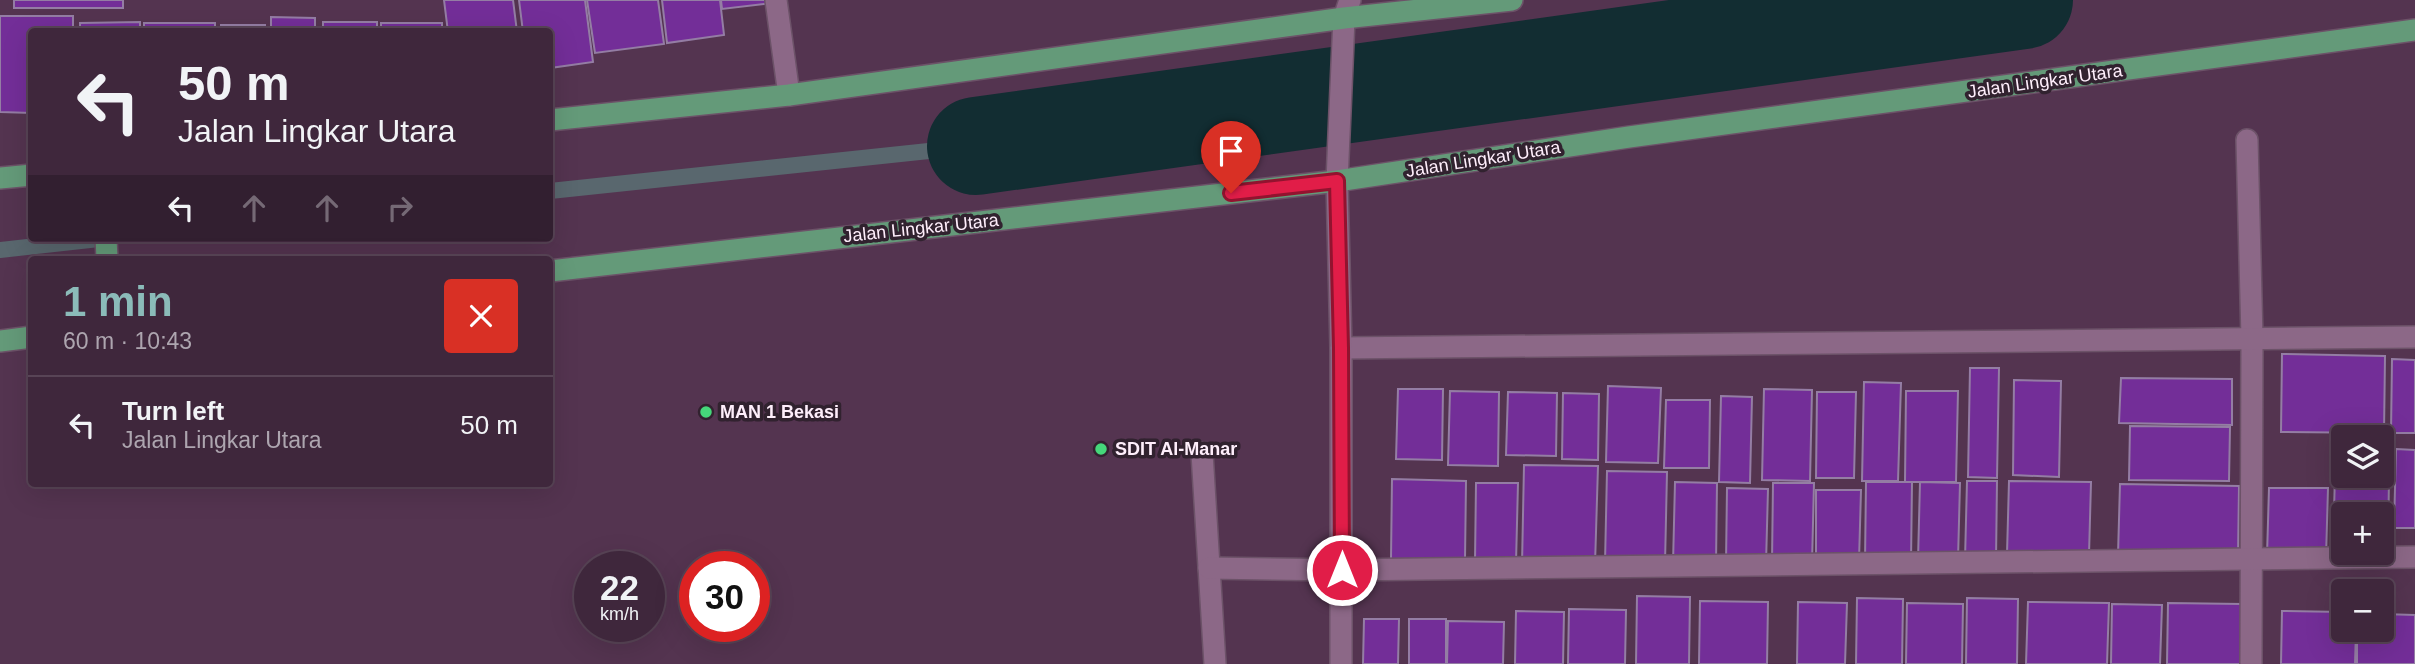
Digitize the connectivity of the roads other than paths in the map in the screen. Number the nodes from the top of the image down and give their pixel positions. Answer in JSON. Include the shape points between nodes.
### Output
{"nodes":[{"id":1,"x":776,"y":0,"type":"edge"},
{"id":2,"x":1512,"y":0,"type":"edge"},
{"id":3,"x":1347,"y":9,"type":"edge"},
{"id":4,"x":2415,"y":30,"type":"edge"},
{"id":5,"x":789,"y":95,"type":"junction"},
{"id":6,"x":553,"y":120,"type":"edge"},
{"id":7,"x":2247,"y":140,"type":"dead end"},
{"id":8,"x":28,"y":175,"type":"edge"},
{"id":9,"x":1337,"y":175,"type":"junction"},
{"id":10,"x":0,"y":178,"type":"edge"},
{"id":11,"x":553,"y":271,"type":"edge"},
{"id":12,"x":2415,"y":337,"type":"edge"},
{"id":13,"x":28,"y":338,"type":"edge"},
{"id":14,"x":2252,"y":338,"type":"junction"},
{"id":15,"x":0,"y":341,"type":"edge"},
{"id":16,"x":1341,"y":348,"type":"junction"},
{"id":17,"x":1202,"y":453,"type":"dead end"},
{"id":18,"x":2415,"y":557,"type":"edge"},
{"id":19,"x":2251,"y":559,"type":"junction"},
{"id":20,"x":1209,"y":568,"type":"junction"},
{"id":21,"x":1342,"y":570,"type":"junction"},
{"id":22,"x":1215,"y":664,"type":"edge"},
{"id":23,"x":1341,"y":664,"type":"edge"},
{"id":24,"x":2250,"y":664,"type":"edge"}],
"edges":[{"from":1,"to":5,"type":"street"},
{"from":2,"to":3,"type":"main road"},
{"from":3,"to":5,"type":"main road"},
{"from":3,"to":9,"type":"street"},
{"from":4,"to":9,"type":"main road","name":"Jalan Lingkar Utara"},
{"from":5,"to":6,"type":"main road"},
{"from":7,"to":14,"type":"street"},
{"from":8,"to":10,"type":"main road"},
{"from":9,"to":11,"type":"main road","name":"Jalan Lingkar Utara"},
{"from":9,"to":16,"type":"street"},
{"from":12,"to":14,"type":"street"},
{"from":13,"to":15,"type":"main road"},
{"from":14,"to":16,"type":"street"},
{"from":14,"to":19,"type":"street"},
{"from":16,"to":21,"type":"street"},
{"from":17,"to":20,"type":"street"},
{"from":18,"to":19,"type":"street"},
{"from":19,"to":21,"type":"street"},
{"from":19,"to":24,"type":"street"},
{"from":20,"to":21,"type":"street"},
{"from":20,"to":22,"type":"street"},
{"from":21,"to":23,"type":"street"}]}
